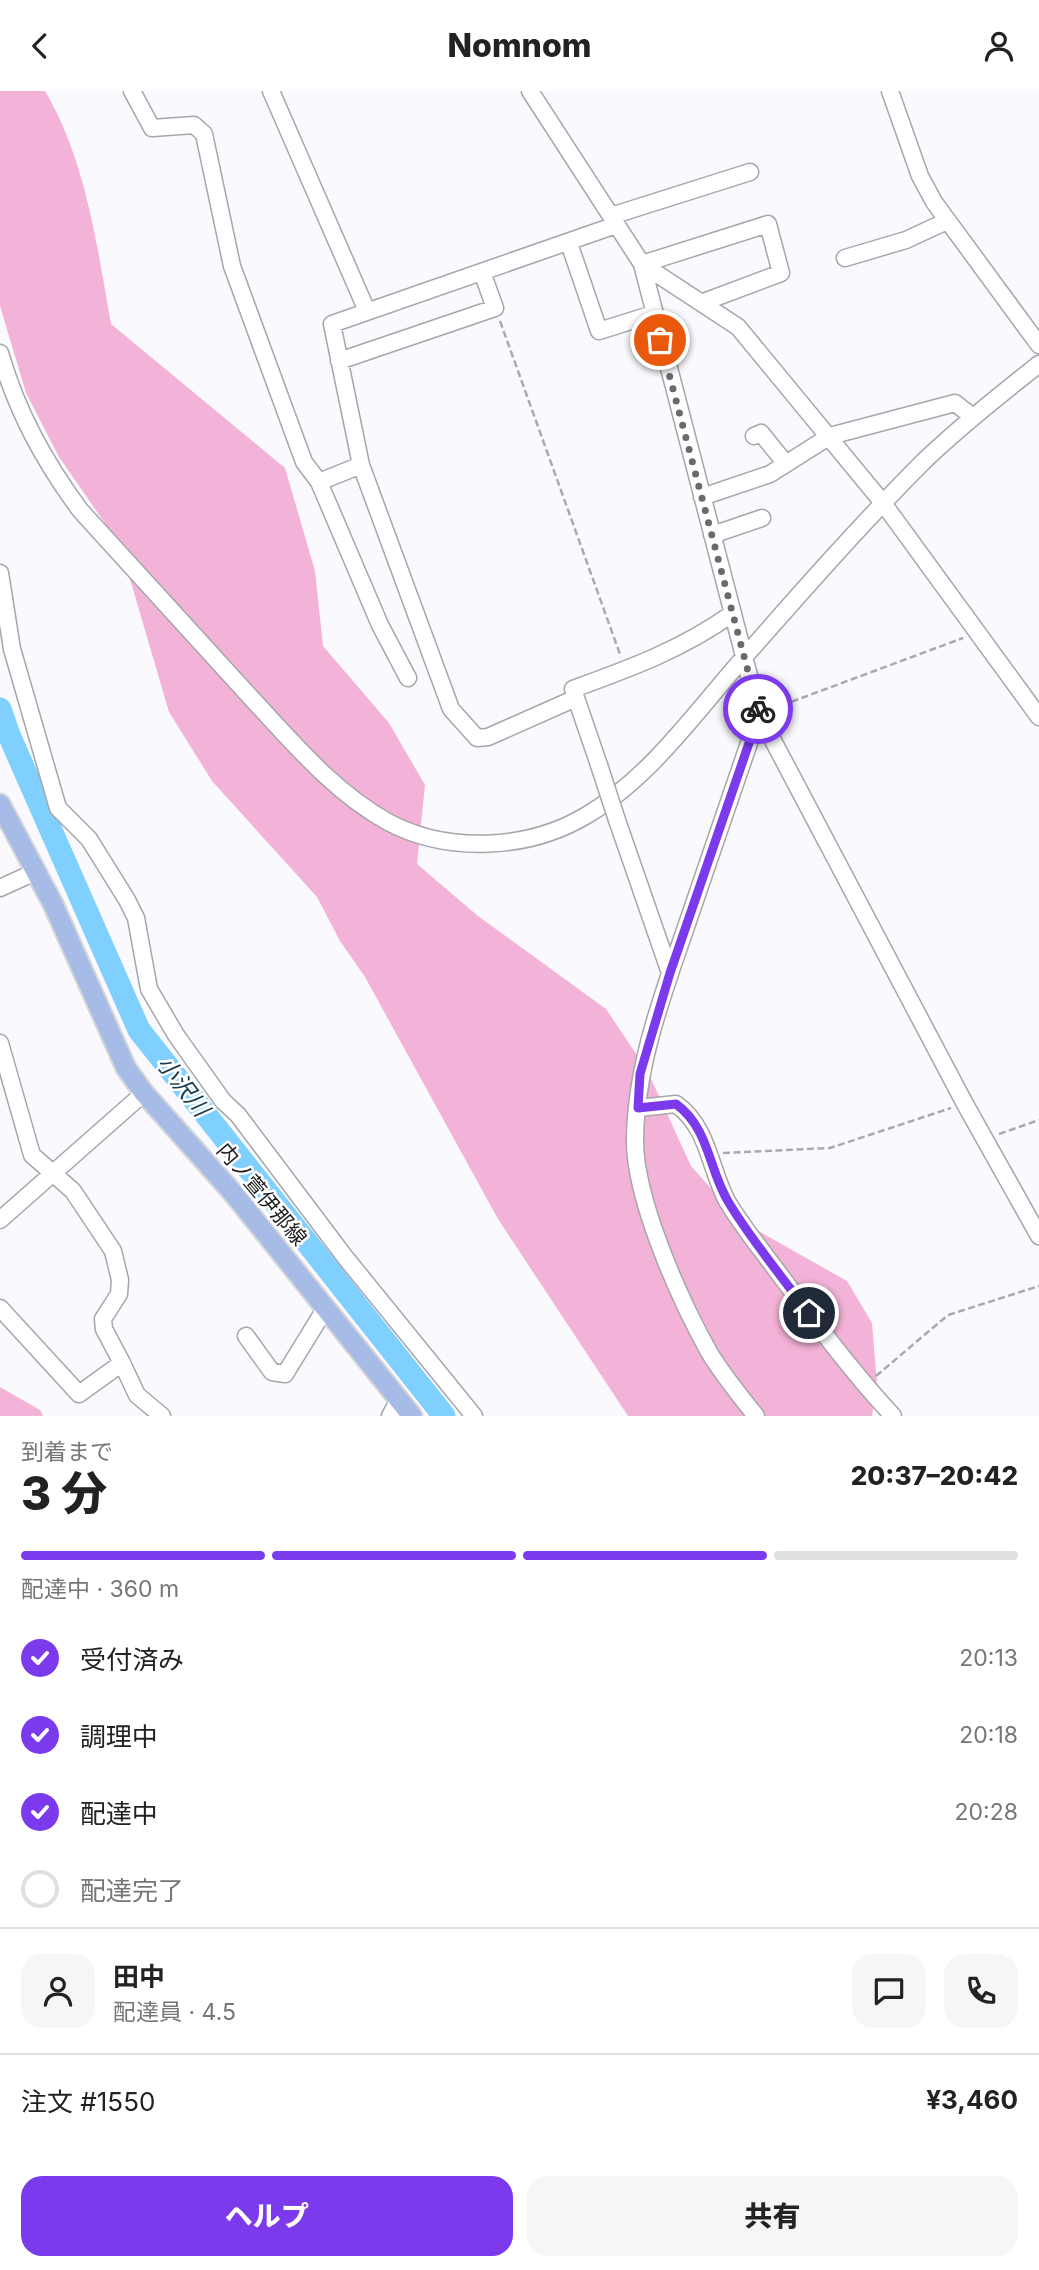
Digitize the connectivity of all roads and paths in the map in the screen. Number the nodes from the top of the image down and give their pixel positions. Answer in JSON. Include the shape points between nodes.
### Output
{"nodes":[{"id":1,"x":132,"y":91,"type":"edge"},
{"id":2,"x":271,"y":91,"type":"edge"},
{"id":3,"x":530,"y":91,"type":"edge"},
{"id":4,"x":890,"y":91,"type":"edge"},
{"id":5,"x":750,"y":172,"type":"dead end"},
{"id":6,"x":613,"y":221,"type":"junction"},
{"id":7,"x":947,"y":221,"type":"junction"},
{"id":8,"x":569,"y":243,"type":"junction"},
{"id":9,"x":845,"y":258,"type":"dead end"},
{"id":10,"x":642,"y":264,"type":"junction"},
{"id":11,"x":482,"y":272,"type":"junction"},
{"id":12,"x":701,"y":303,"type":"junction"},
{"id":13,"x":495,"y":308,"type":"junction"},
{"id":14,"x":367,"y":311,"type":"junction"},
{"id":15,"x":653,"y":314,"type":"junction"},
{"id":16,"x":1039,"y":345,"type":"edge"},
{"id":17,"x":0,"y":353,"type":"edge"},
{"id":18,"x":340,"y":361,"type":"junction"},
{"id":19,"x":1039,"y":364,"type":"edge"},
{"id":20,"x":973,"y":417,"type":"junction"},
{"id":21,"x":754,"y":436,"type":"dead end"},
{"id":22,"x":830,"y":436,"type":"junction"},
{"id":23,"x":786,"y":464,"type":"junction"},
{"id":24,"x":361,"y":465,"type":"junction"},
{"id":25,"x":319,"y":482,"type":"junction"},
{"id":26,"x":702,"y":497,"type":"junction"},
{"id":27,"x":883,"y":503,"type":"junction"},
{"id":28,"x":762,"y":518,"type":"dead end"},
{"id":29,"x":712,"y":534,"type":"junction"},
{"id":30,"x":0,"y":573,"type":"edge"},
{"id":31,"x":733,"y":613,"type":"junction"},
{"id":32,"x":975,"y":633,"type":"junction"},
{"id":33,"x":746,"y":655,"type":"junction"},
{"id":34,"x":626,"y":670,"type":"junction"},
{"id":35,"x":408,"y":678,"type":"dead end"},
{"id":36,"x":576,"y":698,"type":"junction"},
{"id":37,"x":759,"y":714,"type":"junction"},
{"id":38,"x":1039,"y":717,"type":"edge"},
{"id":39,"x":0,"y":804,"type":"edge"},
{"id":40,"x":35,"y":872,"type":"junction"},
{"id":41,"x":0,"y":888,"type":"edge"},
{"id":42,"x":670,"y":973,"type":"junction"},
{"id":43,"x":2,"y":1054,"type":"edge"},
{"id":44,"x":144,"y":1093,"type":"junction"},
{"id":45,"x":965,"y":1104,"type":"junction"},
{"id":46,"x":638,"y":1108,"type":"junction"},
{"id":47,"x":1039,"y":1120,"type":"edge"},
{"id":48,"x":985,"y":1139,"type":"junction"},
{"id":49,"x":709,"y":1153,"type":"junction"},
{"id":50,"x":53,"y":1174,"type":"junction"},
{"id":51,"x":0,"y":1220,"type":"edge"},
{"id":52,"x":1039,"y":1236,"type":"edge"},
{"id":53,"x":1039,"y":1286,"type":"edge"},
{"id":54,"x":0,"y":1308,"type":"edge"},
{"id":55,"x":325,"y":1310,"type":"junction"},
{"id":56,"x":246,"y":1336,"type":"dead end"},
{"id":57,"x":122,"y":1363,"type":"junction"},
{"id":58,"x":866,"y":1385,"type":"junction"},
{"id":59,"x":394,"y":1408,"type":"edge"},
{"id":60,"x":162,"y":1416,"type":"edge"},
{"id":61,"x":412,"y":1416,"type":"edge"},
{"id":62,"x":474,"y":1416,"type":"edge"},
{"id":63,"x":756,"y":1416,"type":"edge"},
{"id":64,"x":893,"y":1416,"type":"edge"}],
"edges":[{"from":1,"to":25,"type":"street","via":[[152,128],[194,125],[204,134],[232,266],[304,462]]},
{"from":2,"to":14,"type":"street"},
{"from":3,"to":6,"type":"street"},
{"from":4,"to":7,"type":"street","via":[[920,176]]},
{"from":5,"to":6,"type":"street"},
{"from":6,"to":8,"type":"street"},
{"from":6,"to":10,"type":"street"},
{"from":7,"to":9,"type":"street","via":[[906,240]]},
{"from":7,"to":16,"type":"street"},
{"from":8,"to":11,"type":"street"},
{"from":8,"to":15,"type":"street","via":[[599,331]]},
{"from":10,"to":12,"type":"street"},
{"from":10,"to":12,"type":"street","via":[[768,224],[781,273]]},
{"from":10,"to":15,"type":"street"},
{"from":11,"to":13,"type":"street"},
{"from":11,"to":14,"type":"street"},
{"from":12,"to":22,"type":"street","via":[[738,327]]},
{"from":13,"to":18,"type":"street"},
{"from":13,"to":34,"type":"path"},
{"from":14,"to":18,"type":"street","via":[[332,324]]},
{"from":15,"to":26,"type":"street"},
{"from":17,"to":33,"type":"street","via":[[25,423],[80,510],[308,759],[356,801],[390,823],[463,844],[515,840],[572,823],[626,786]]},
{"from":18,"to":24,"type":"street"},
{"from":19,"to":20,"type":"street"},
{"from":20,"to":22,"type":"street","via":[[955,403]]},
{"from":20,"to":27,"type":"street"},
{"from":21,"to":23,"type":"street","via":[[761,433]]},
{"from":22,"to":23,"type":"street"},
{"from":22,"to":27,"type":"street"},
{"from":23,"to":26,"type":"street"},
{"from":24,"to":25,"type":"street"},
{"from":24,"to":36,"type":"street","via":[[451,709],[477,738]]},
{"from":25,"to":35,"type":"street","via":[[380,625]]},
{"from":26,"to":29,"type":"street"},
{"from":27,"to":32,"type":"street"},
{"from":27,"to":33,"type":"street"},
{"from":28,"to":29,"type":"street"},
{"from":29,"to":31,"type":"street"},
{"from":30,"to":62,"type":"street","via":[[12,649],[48,781],[58,808],[89,839],[131,909],[149,989],[223,1101]]},
{"from":31,"to":33,"type":"street"},
{"from":31,"to":34,"type":"street","via":[[702,636]]},
{"from":32,"to":37,"type":"path"},
{"from":32,"to":38,"type":"street"},
{"from":33,"to":37,"type":"street"},
{"from":34,"to":36,"type":"street","via":[[573,689]]},
{"from":36,"to":42,"type":"street","bridge":true},
{"from":37,"to":42,"type":"street"},
{"from":37,"to":45,"type":"street"},
{"from":39,"to":40,"type":"main road","name":"内ノ萱伊那線"},
{"from":40,"to":41,"type":"street"},
{"from":40,"to":44,"type":"main road","name":"内ノ萱伊那線","via":[[113,1041]]},
{"from":42,"to":46,"type":"street","via":[[640,1074]]},
{"from":43,"to":50,"type":"street","via":[[32,1155]]},
{"from":44,"to":50,"type":"street"},
{"from":44,"to":55,"type":"main road","name":"内ノ萱伊那線","via":[[233,1193]]},
{"from":45,"to":48,"type":"street"},
{"from":45,"to":49,"type":"path","via":[[830,1148]]},
{"from":46,"to":49,"type":"street","via":[[676,1104],[690,1113]]},
{"from":46,"to":63,"type":"street","via":[[637,1170],[657,1234],[709,1353]]},
{"from":47,"to":48,"type":"path"},
{"from":48,"to":52,"type":"street"},
{"from":49,"to":58,"type":"street","via":[[727,1199],[744,1226]]},
{"from":50,"to":51,"type":"street"},
{"from":50,"to":57,"type":"street","via":[[82,1201],[113,1251],[119,1294],[103,1319]]},
{"from":53,"to":58,"type":"path","via":[[948,1315]]},
{"from":54,"to":57,"type":"street","via":[[79,1394]]},
{"from":55,"to":56,"type":"street","via":[[285,1374],[272,1372]]},
{"from":55,"to":59,"type":"main road","name":"内ノ萱伊那線"},
{"from":57,"to":60,"type":"street","via":[[137,1395]]},
{"from":58,"to":64,"type":"street"},
{"from":59,"to":61,"type":"main road","name":"内ノ萱伊那線"}]}
